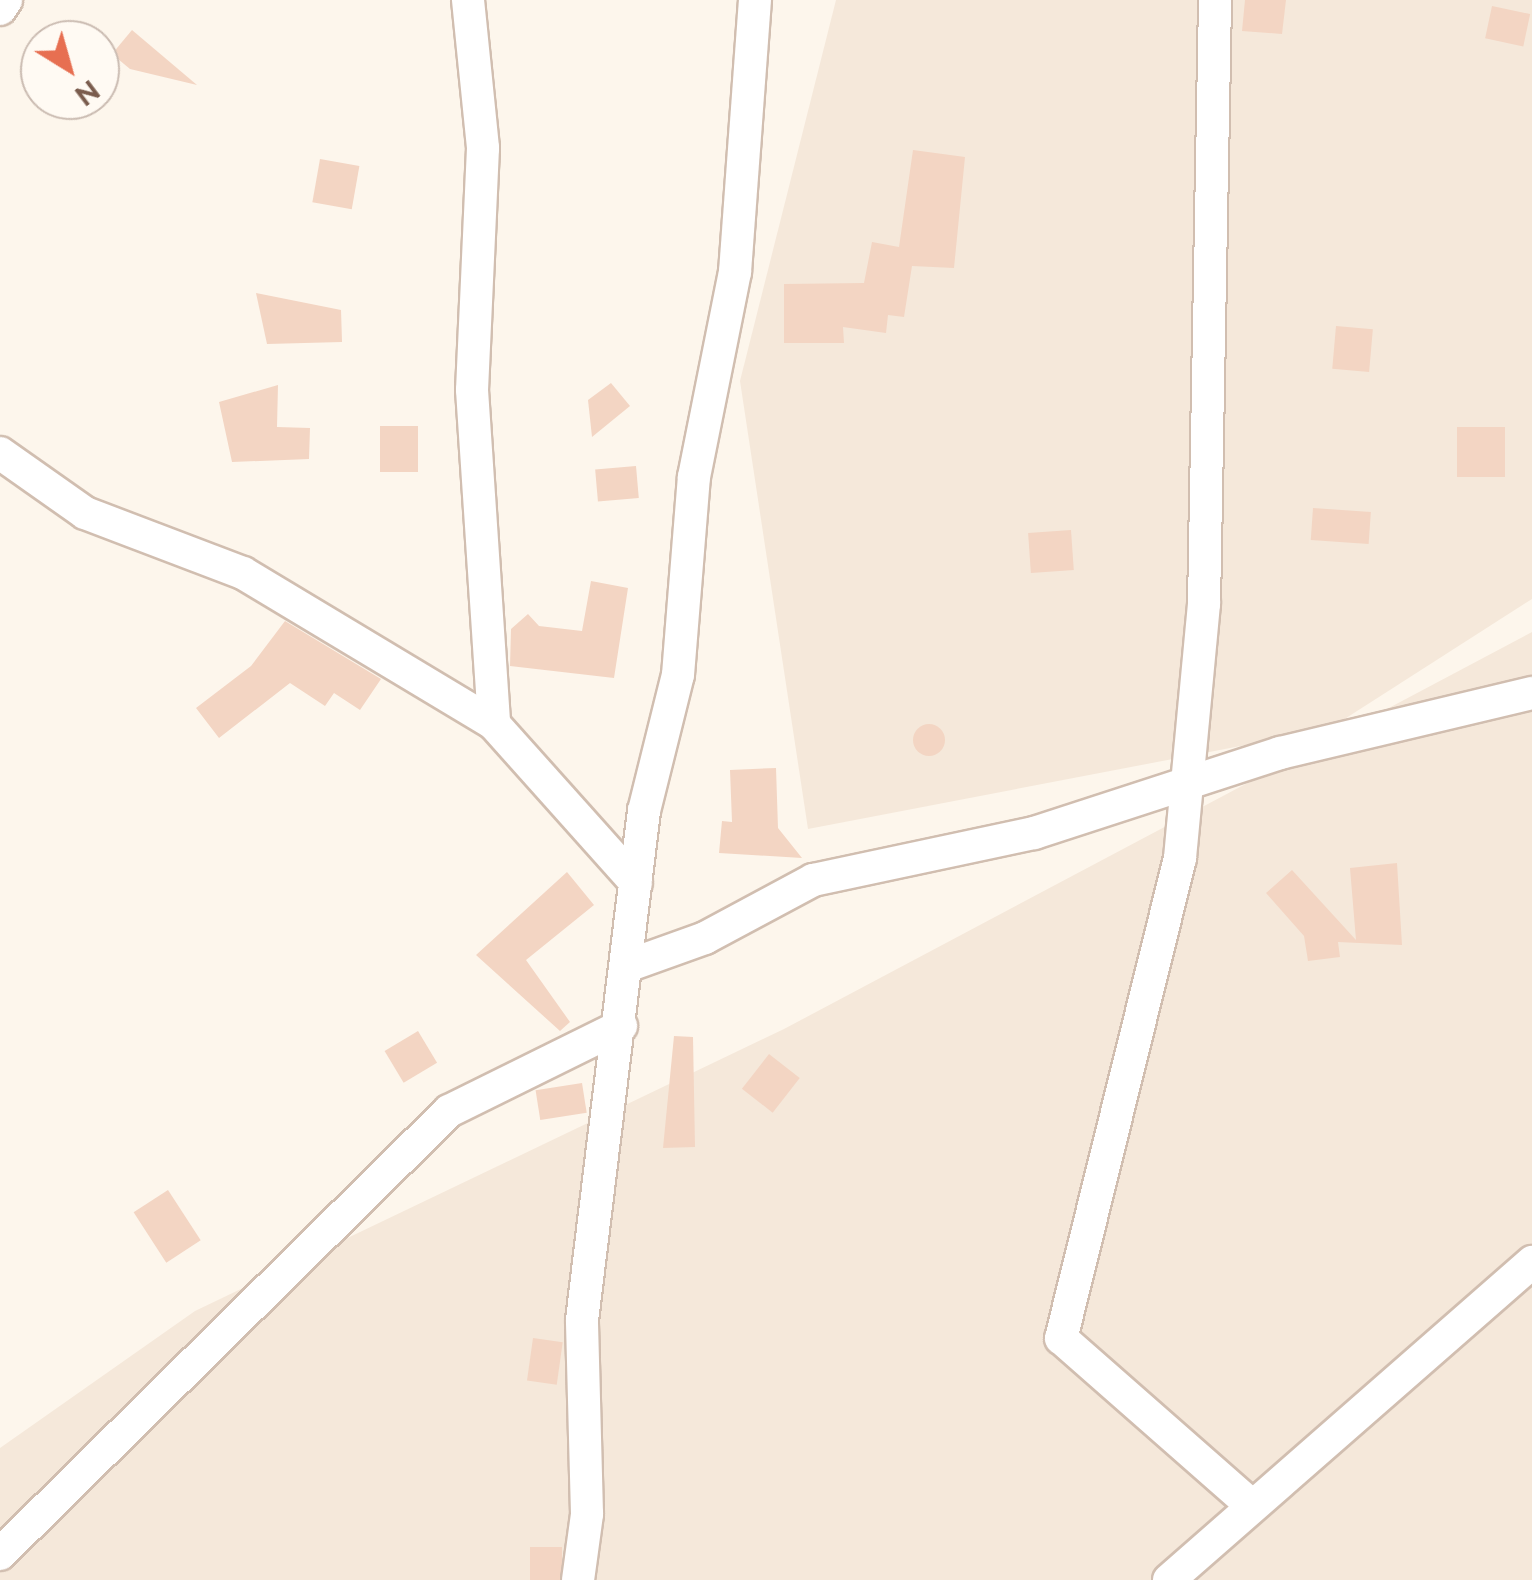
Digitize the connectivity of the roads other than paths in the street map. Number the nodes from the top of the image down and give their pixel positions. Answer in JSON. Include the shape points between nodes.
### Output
{"nodes":[{"id":1,"x":6,"y":0,"type":"edge"},
{"id":2,"x":468,"y":0,"type":"edge"},
{"id":3,"x":755,"y":0,"type":"edge"},
{"id":4,"x":1215,"y":0,"type":"edge"},
{"id":5,"x":0,"y":10,"type":"edge"},
{"id":6,"x":0,"y":452,"type":"edge"},
{"id":7,"x":1532,"y":692,"type":"edge"},
{"id":8,"x":494,"y":724,"type":"junction"},
{"id":9,"x":1187,"y":781,"type":"junction"},
{"id":10,"x":636,"y":883,"type":"junction"},
{"id":11,"x":626,"y":966,"type":"junction"},
{"id":12,"x":621,"y":1026,"type":"junction"},
{"id":13,"x":1532,"y":1262,"type":"edge"},
{"id":14,"x":1251,"y":1505,"type":"junction"},
{"id":15,"x":0,"y":1554,"type":"edge"},
{"id":16,"x":578,"y":1580,"type":"edge"},
{"id":17,"x":1168,"y":1580,"type":"edge"}],
"edges":[{"from":1,"to":5,"type":"street"},
{"from":2,"to":8,"type":"street","via":[[482,148],[472,390]]},
{"from":3,"to":10,"type":"street","via":[[735,272],[694,477],[678,675]]},
{"from":4,"to":9,"type":"street","via":[[1204,604]]},
{"from":6,"to":8,"type":"street","via":[[85,513],[243,573]]},
{"from":7,"to":9,"type":"street"},
{"from":8,"to":10,"type":"street"},
{"from":9,"to":11,"type":"street","via":[[1034,833],[813,880],[706,938]]},
{"from":9,"to":14,"type":"street","via":[[1180,858],[1061,1338]]},
{"from":10,"to":11,"type":"street"},
{"from":11,"to":12,"type":"street"},
{"from":12,"to":15,"type":"street","via":[[449,1111]]},
{"from":12,"to":16,"type":"street","via":[[582,1320],[587,1514]]},
{"from":13,"to":14,"type":"street"},
{"from":14,"to":17,"type":"street"}]}
